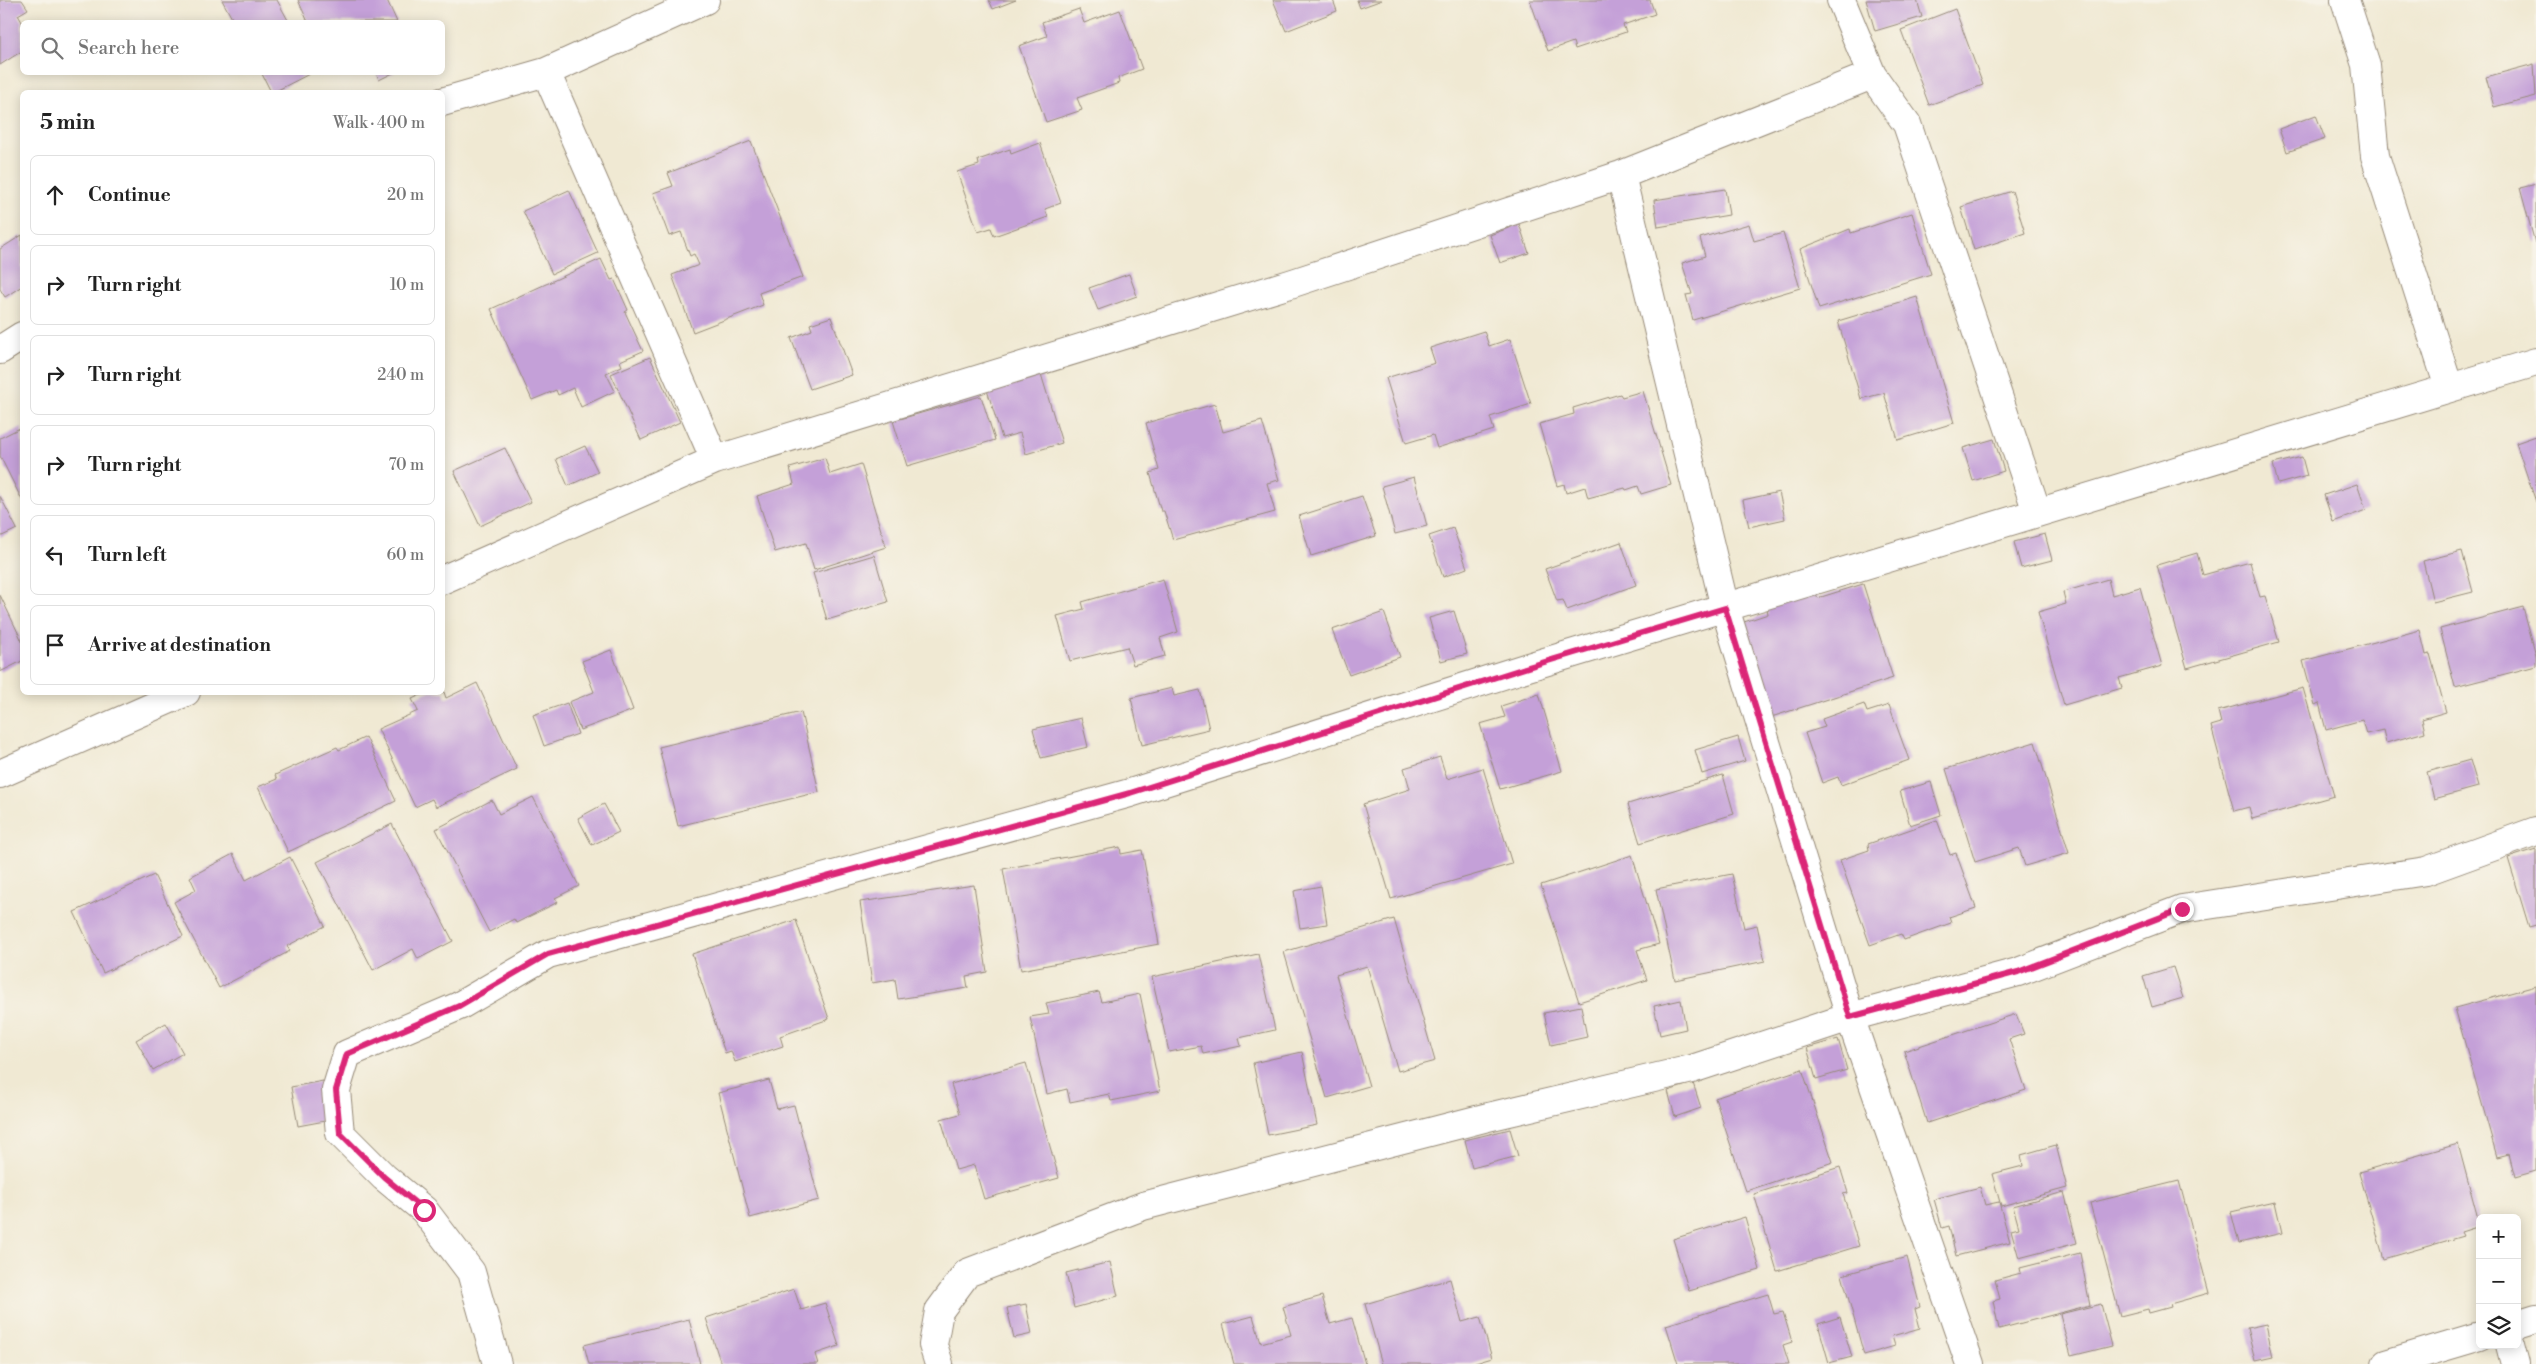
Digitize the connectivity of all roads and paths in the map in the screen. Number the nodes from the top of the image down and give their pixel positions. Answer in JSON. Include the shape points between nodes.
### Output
{"nodes":[{"id":1,"x":704,"y":0,"type":"edge"},
{"id":2,"x":1841,"y":0,"type":"edge"},
{"id":3,"x":2345,"y":0,"type":"edge"},
{"id":4,"x":546,"y":72,"type":"junction"},
{"id":5,"x":1872,"y":75,"type":"junction"},
{"id":6,"x":445,"y":101,"type":"edge"},
{"id":7,"x":1621,"y":174,"type":"junction"},
{"id":8,"x":20,"y":337,"type":"edge"},
{"id":9,"x":0,"y":350,"type":"edge"},
{"id":10,"x":2536,"y":362,"type":"edge"},
{"id":11,"x":2449,"y":388,"type":"junction"},
{"id":12,"x":715,"y":460,"type":"junction"},
{"id":13,"x":2037,"y":512,"type":"junction"},
{"id":14,"x":445,"y":579,"type":"edge"},
{"id":15,"x":1725,"y":608,"type":"junction"},
{"id":16,"x":179,"y":695,"type":"edge"},
{"id":17,"x":0,"y":774,"type":"edge"},
{"id":18,"x":2536,"y":831,"type":"edge"},
{"id":19,"x":1850,"y":1017,"type":"junction"},
{"id":20,"x":2536,"y":1318,"type":"edge"},
{"id":21,"x":2521,"y":1323,"type":"edge"},
{"id":22,"x":2476,"y":1337,"type":"edge"},
{"id":23,"x":2511,"y":1349,"type":"edge"},
{"id":24,"x":496,"y":1364,"type":"edge"},
{"id":25,"x":939,"y":1364,"type":"edge"},
{"id":26,"x":1970,"y":1364,"type":"edge"},
{"id":27,"x":2386,"y":1364,"type":"edge"},
{"id":28,"x":2514,"y":1364,"type":"edge"}],
"edges":[{"from":1,"to":4,"type":"street"},
{"from":2,"to":5,"type":"street"},
{"from":3,"to":11,"type":"street","via":[[2366,65],[2375,156]]},
{"from":4,"to":6,"type":"street"},
{"from":4,"to":12,"type":"street"},
{"from":5,"to":7,"type":"street"},
{"from":5,"to":13,"type":"street","via":[[1907,124]]},
{"from":7,"to":12,"type":"street","via":[[1290,284]]},
{"from":7,"to":15,"type":"street"},
{"from":8,"to":9,"type":"street"},
{"from":10,"to":11,"type":"street"},
{"from":11,"to":13,"type":"street"},
{"from":12,"to":14,"type":"street"},
{"from":13,"to":15,"type":"street"},
{"from":15,"to":19,"type":"street"},
{"from":15,"to":24,"type":"street","via":[[1130,793],[548,954],[459,1006],[347,1054],[336,1090],[340,1133],[384,1177],[424,1210],[471,1272]]},
{"from":16,"to":17,"type":"street"},
{"from":18,"to":19,"type":"street","via":[[2426,871],[2182,909],[2018,972]]},
{"from":19,"to":25,"type":"street","via":[[1692,1069],[1488,1117],[1143,1206],[967,1273],[939,1311],[933,1345]]},
{"from":19,"to":26,"type":"street"},
{"from":20,"to":21,"type":"street"},
{"from":22,"to":27,"type":"street"},
{"from":23,"to":28,"type":"street"}]}
